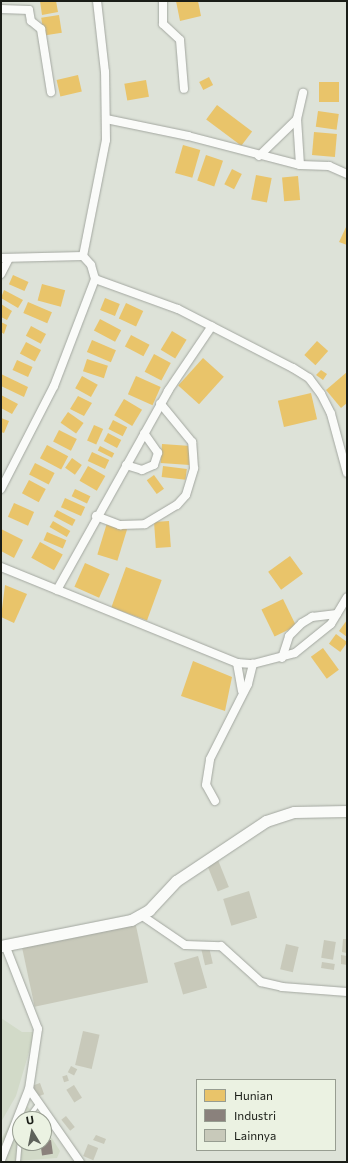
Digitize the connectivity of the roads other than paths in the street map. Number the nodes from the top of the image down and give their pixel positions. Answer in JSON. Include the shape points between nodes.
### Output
{"nodes":[{"id":1,"x":97,"y":1,"type":"edge"},
{"id":2,"x":162,"y":1,"type":"edge"},
{"id":3,"x":1,"y":9,"type":"edge"},
{"id":4,"x":184,"y":89,"type":"dead end"},
{"id":5,"x":51,"y":92,"type":"dead end"},
{"id":6,"x":303,"y":93,"type":"dead end"},
{"id":7,"x":106,"y":119,"type":"junction"},
{"id":8,"x":297,"y":119,"type":"junction"},
{"id":9,"x":258,"y":156,"type":"junction"},
{"id":10,"x":300,"y":165,"type":"junction"},
{"id":11,"x":347,"y":174,"type":"edge"},
{"id":12,"x":83,"y":256,"type":"junction"},
{"id":13,"x":4,"y":259,"type":"edge"},
{"id":14,"x":1,"y":274,"type":"edge"},
{"id":15,"x":95,"y":279,"type":"junction"},
{"id":16,"x":212,"y":326,"type":"junction"},
{"id":17,"x":160,"y":403,"type":"junction"},
{"id":18,"x":144,"y":433,"type":"junction"},
{"id":19,"x":126,"y":465,"type":"junction"},
{"id":20,"x":347,"y":473,"type":"edge"},
{"id":21,"x":1,"y":489,"type":"edge"},
{"id":22,"x":96,"y":516,"type":"junction"},
{"id":23,"x":1,"y":566,"type":"edge"},
{"id":24,"x":57,"y":590,"type":"junction"},
{"id":25,"x":347,"y":597,"type":"edge"},
{"id":26,"x":337,"y":614,"type":"junction"},
{"id":27,"x":282,"y":658,"type":"junction"},
{"id":28,"x":237,"y":663,"type":"junction"},
{"id":29,"x":253,"y":664,"type":"junction"},
{"id":30,"x":242,"y":691,"type":"junction"},
{"id":31,"x":215,"y":801,"type":"dead end"},
{"id":32,"x":347,"y":811,"type":"edge"},
{"id":33,"x":141,"y":915,"type":"junction"},
{"id":34,"x":3,"y":946,"type":"edge"},
{"id":35,"x":347,"y":992,"type":"edge"},
{"id":36,"x":29,"y":1090,"type":"junction"},
{"id":37,"x":39,"y":1103,"type":"junction"},
{"id":38,"x":33,"y":1111,"type":"edge"},
{"id":39,"x":19,"y":1151,"type":"edge"},
{"id":40,"x":1,"y":1160,"type":"edge"},
{"id":41,"x":18,"y":1162,"type":"edge"},
{"id":42,"x":80,"y":1162,"type":"edge"}],
"edges":[{"from":1,"to":7,"type":"street"},
{"from":2,"to":4,"type":"street","via":[[164,24],[180,40]]},
{"from":3,"to":5,"type":"street","via":[[29,10],[30,21],[41,29]]},
{"from":6,"to":8,"type":"street"},
{"from":7,"to":9,"type":"street","via":[[188,136]]},
{"from":7,"to":12,"type":"street","via":[[95,207]]},
{"from":8,"to":9,"type":"street"},
{"from":8,"to":10,"type":"street"},
{"from":9,"to":10,"type":"street"},
{"from":10,"to":11,"type":"street","via":[[329,166]]},
{"from":12,"to":13,"type":"street"},
{"from":12,"to":15,"type":"street","via":[[91,265]]},
{"from":13,"to":14,"type":"street"},
{"from":15,"to":16,"type":"street","via":[[178,309]]},
{"from":15,"to":21,"type":"street","via":[[54,386]]},
{"from":16,"to":17,"type":"street"},
{"from":16,"to":20,"type":"street","via":[[267,352],[309,378],[331,414]]},
{"from":17,"to":18,"type":"street"},
{"from":17,"to":22,"type":"street","via":[[192,442],[194,468],[186,495],[177,505],[145,524],[120,525]]},
{"from":18,"to":19,"type":"street"},
{"from":18,"to":19,"type":"street","via":[[158,453],[154,465],[142,470]]},
{"from":19,"to":22,"type":"street"},
{"from":22,"to":24,"type":"street"},
{"from":23,"to":24,"type":"street"},
{"from":24,"to":28,"type":"street"},
{"from":25,"to":26,"type":"street"},
{"from":26,"to":27,"type":"street","via":[[319,636]]},
{"from":26,"to":27,"type":"street","via":[[312,617],[302,623],[289,636]]},
{"from":27,"to":29,"type":"street"},
{"from":28,"to":29,"type":"street"},
{"from":28,"to":30,"type":"street"},
{"from":29,"to":30,"type":"street","via":[[251,678]]},
{"from":30,"to":31,"type":"street","via":[[210,759],[206,785]]},
{"from":32,"to":33,"type":"main road","via":[[294,812],[266,821],[176,881]]},
{"from":33,"to":34,"type":"main road"},
{"from":33,"to":35,"type":"street","via":[[185,945],[221,946],[261,982],[282,987]]},
{"from":34,"to":36,"type":"street","via":[[38,1029]]},
{"from":36,"to":37,"type":"street"},
{"from":36,"to":40,"type":"street"},
{"from":37,"to":38,"type":"lane"},
{"from":37,"to":42,"type":"street"},
{"from":39,"to":41,"type":"lane"}]}
